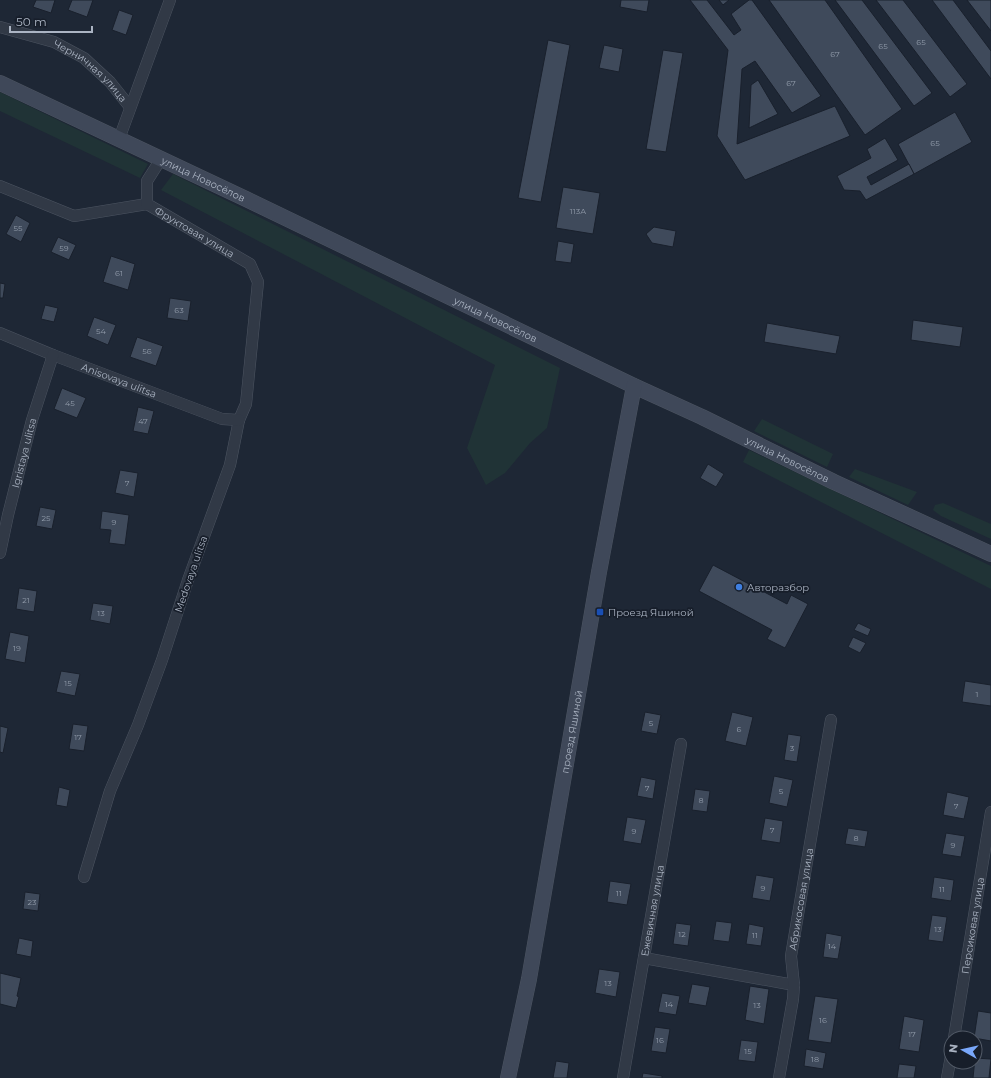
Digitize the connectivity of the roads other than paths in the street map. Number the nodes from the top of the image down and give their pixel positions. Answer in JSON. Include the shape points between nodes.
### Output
{"nodes":[{"id":1,"x":170,"y":0,"type":"edge"},
{"id":2,"x":0,"y":27,"type":"edge"},
{"id":3,"x":0,"y":83,"type":"edge"},
{"id":4,"x":130,"y":107,"type":"junction"},
{"id":5,"x":119,"y":139,"type":"junction"},
{"id":6,"x":161,"y":159,"type":"junction"},
{"id":7,"x":0,"y":186,"type":"edge"},
{"id":8,"x":147,"y":204,"type":"junction"},
{"id":9,"x":250,"y":264,"type":"joint"},
{"id":10,"x":0,"y":333,"type":"edge"},
{"id":11,"x":53,"y":355,"type":"junction"},
{"id":12,"x":634,"y":386,"type":"junction"},
{"id":13,"x":239,"y":420,"type":"junction"},
{"id":14,"x":0,"y":553,"type":"edge"},
{"id":15,"x":991,"y":554,"type":"edge"},
{"id":16,"x":831,"y":720,"type":"dead end"},
{"id":17,"x":681,"y":744,"type":"dead end"},
{"id":18,"x":991,"y":812,"type":"edge"},
{"id":19,"x":84,"y":877,"type":"dead end"},
{"id":20,"x":644,"y":958,"type":"junction"},
{"id":21,"x":794,"y":985,"type":"junction"},
{"id":22,"x":955,"y":1030,"type":"edge"},
{"id":23,"x":508,"y":1078,"type":"edge"},
{"id":24,"x":623,"y":1078,"type":"edge"},
{"id":25,"x":779,"y":1078,"type":"edge"}],
"edges":[{"from":1,"to":4,"type":"street"},
{"from":2,"to":4,"type":"street","name":"Черничная улица","via":[[54,42],[84,58],[110,82]]},
{"from":3,"to":5,"type":"street","name":"улица Новосёлов"},
{"from":4,"to":5,"type":"street"},
{"from":5,"to":6,"type":"street","name":"улица Новосёлов"},
{"from":6,"to":8,"type":"street","via":[[147,181]]},
{"from":6,"to":12,"type":"street","name":"улица Новосёлов"},
{"from":7,"to":8,"type":"street","name":"Фруктовая улица","via":[[74,216]]},
{"from":8,"to":9,"type":"street","name":"Фруктовая улица"},
{"from":9,"to":13,"type":"street","name":"Medovaya ulitsa","via":[[258,282],[246,404]]},
{"from":10,"to":11,"type":"street","name":"Anisovaya ulitsa"},
{"from":11,"to":13,"type":"street","name":"Anisovaya ulitsa","via":[[222,419]]},
{"from":11,"to":14,"type":"street","name":"Igristaya ulitsa","via":[[32,420]]},
{"from":12,"to":15,"type":"street","name":"улица Новосёлов"},
{"from":12,"to":23,"type":"street","name":"проезд Яшиной","via":[[599,572],[529,979]]},
{"from":13,"to":19,"type":"street","name":"Medovaya ulitsa","via":[[230,465],[138,725],[110,791]]},
{"from":16,"to":21,"type":"street","name":"Абрикосовая улица","via":[[791,956]]},
{"from":17,"to":20,"type":"street","name":"Ежевичная улица"},
{"from":18,"to":22,"type":"street","name":"Персиковая улица"},
{"from":20,"to":21,"type":"street"},
{"from":20,"to":24,"type":"street","name":"Ежевичная улица"},
{"from":21,"to":25,"type":"street","name":"Абрикосовая улица"}]}
